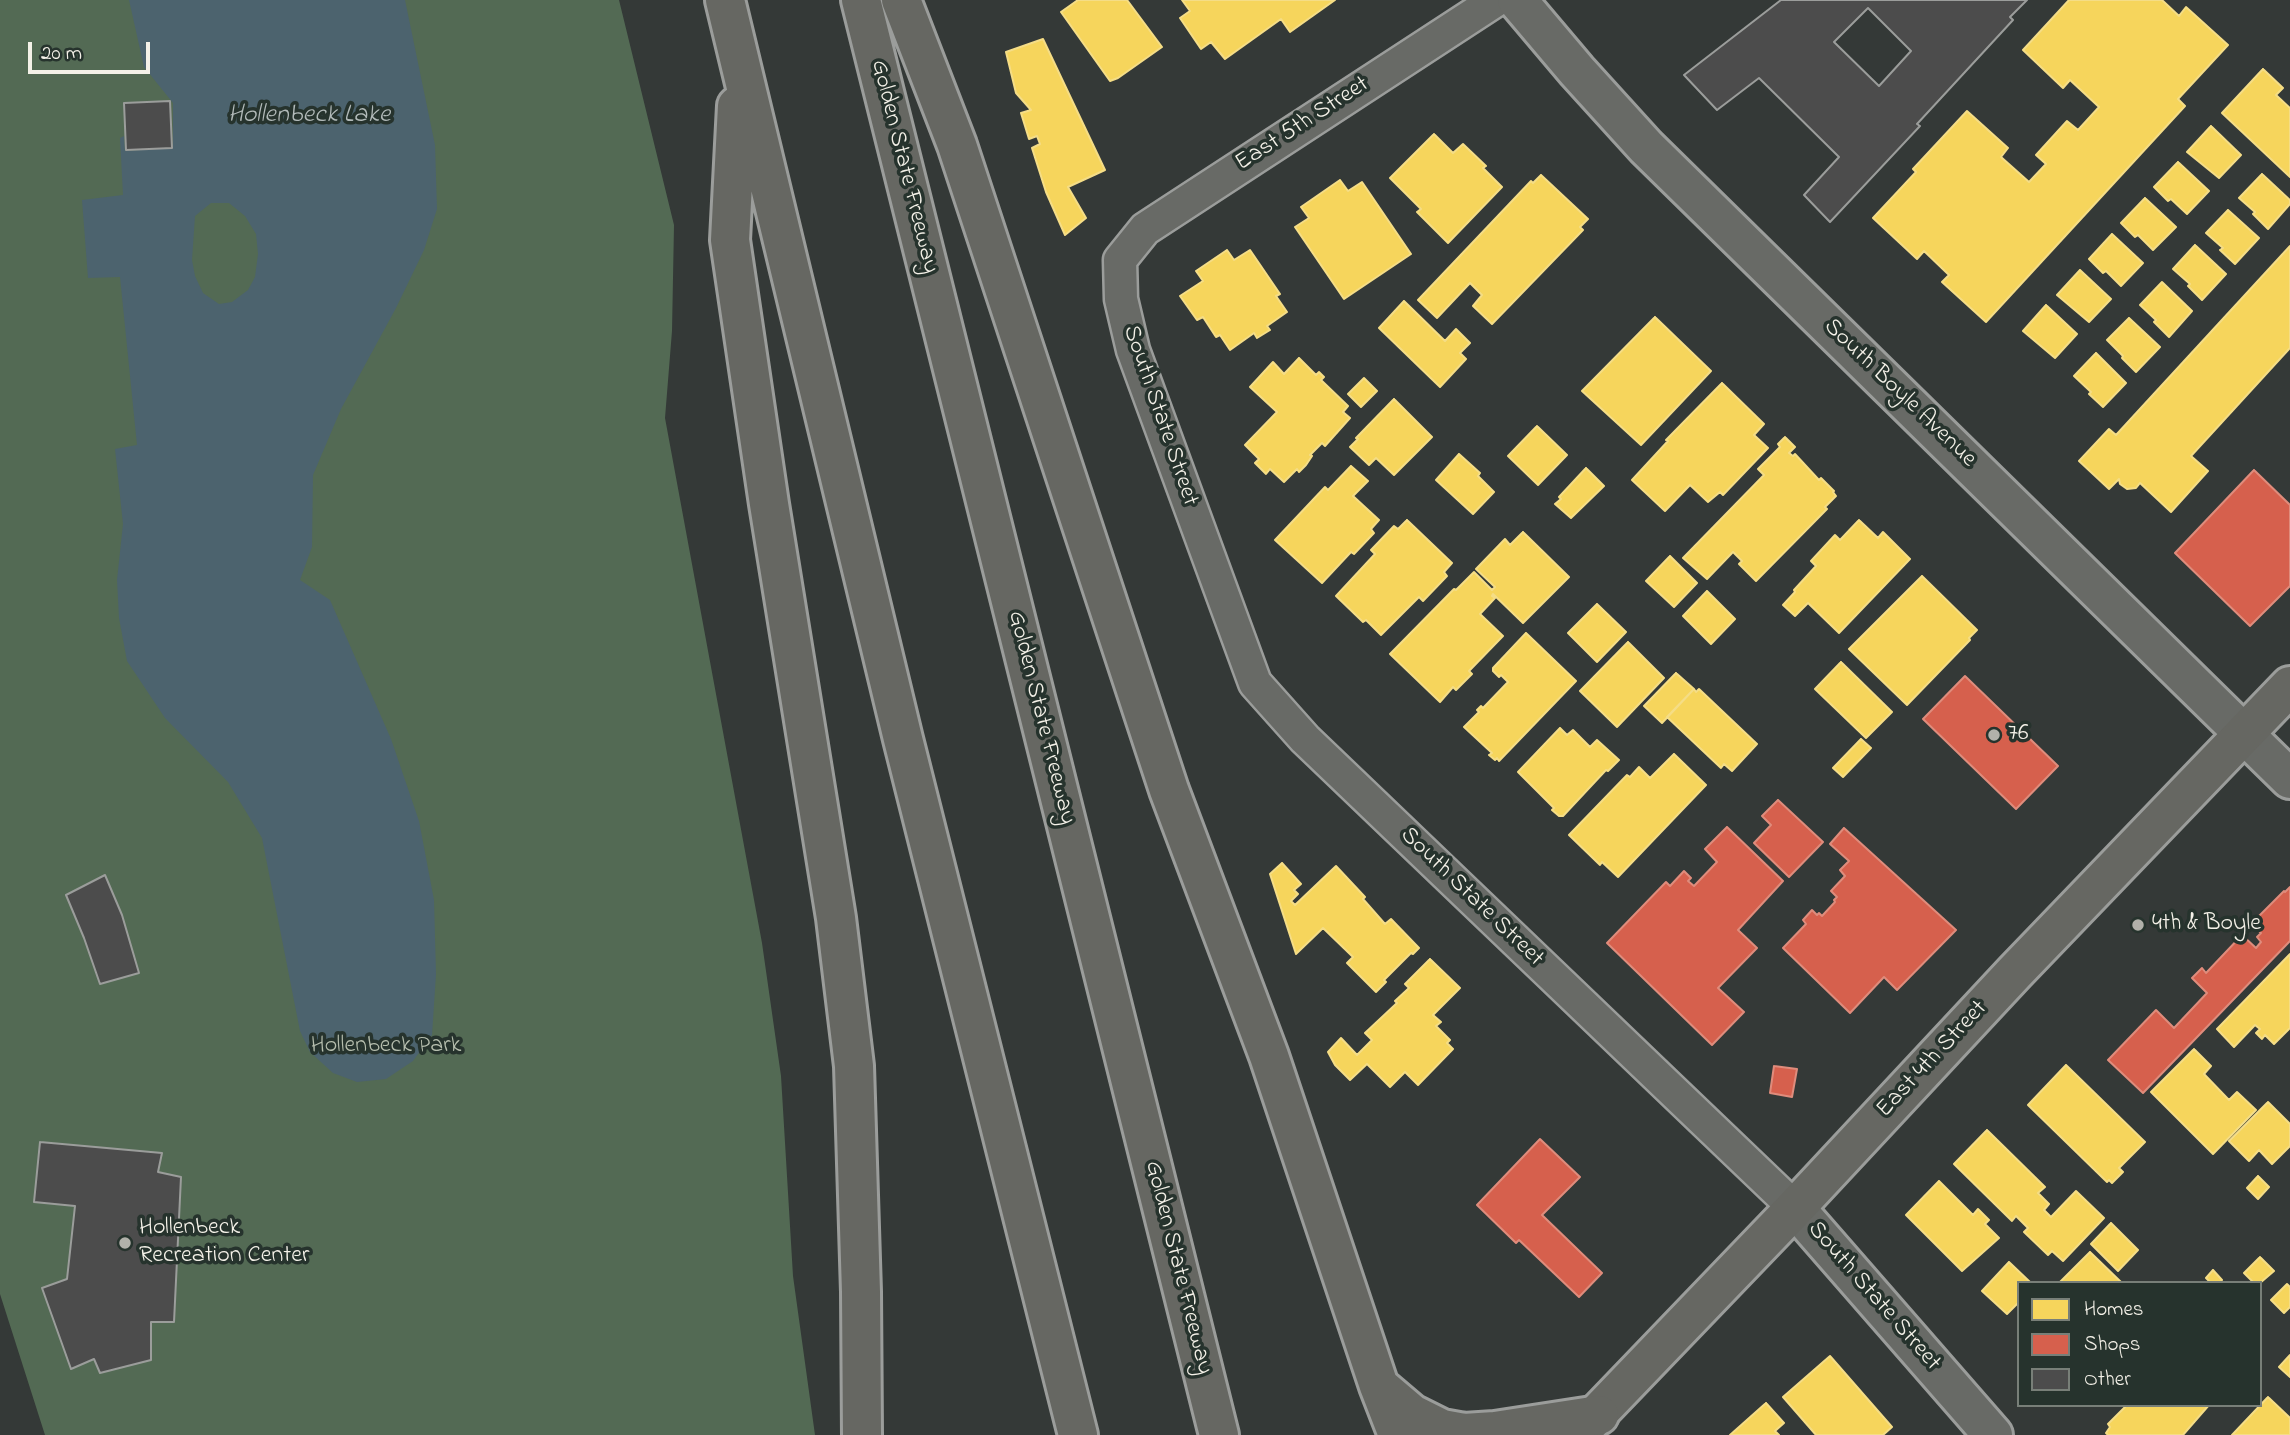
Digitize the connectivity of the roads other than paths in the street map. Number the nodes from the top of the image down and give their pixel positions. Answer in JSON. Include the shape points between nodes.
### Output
{"nodes":[{"id":1,"x":725,"y":0,"type":"edge"},
{"id":2,"x":861,"y":0,"type":"edge"},
{"id":3,"x":901,"y":0,"type":"edge"},
{"id":4,"x":1496,"y":0,"type":"edge"},
{"id":5,"x":1517,"y":0,"type":"edge"},
{"id":6,"x":739,"y":62,"type":"junction"},
{"id":7,"x":1120,"y":260,"type":"joint"},
{"id":8,"x":2290,"y":686,"type":"edge"},
{"id":9,"x":2243,"y":734,"type":"junction"},
{"id":10,"x":2290,"y":779,"type":"edge"},
{"id":11,"x":1795,"y":1208,"type":"junction"},
{"id":12,"x":1379,"y":1386,"type":"junction"},
{"id":13,"x":1588,"y":1425,"type":"edge"},
{"id":14,"x":862,"y":1435,"type":"edge"},
{"id":15,"x":1078,"y":1435,"type":"edge"},
{"id":16,"x":1219,"y":1435,"type":"edge"},
{"id":17,"x":1398,"y":1435,"type":"edge"},
{"id":18,"x":1993,"y":1435,"type":"edge"}],
"edges":[{"from":1,"to":6,"type":"main road"},
{"from":2,"to":16,"type":"main road","name":"Golden State Freeway"},
{"from":3,"to":12,"type":"main road","via":[[957,145],[1169,790],[1269,1056]]},
{"from":4,"to":7,"type":"street","name":"East 5th Street","via":[[1145,229]]},
{"from":5,"to":9,"type":"main road","name":"South Boyle Avenue","via":[[1646,147]]},
{"from":6,"to":14,"type":"main road","via":[[730,240],[836,918],[854,1066]]},
{"from":6,"to":15,"type":"main road"},
{"from":7,"to":11,"type":"street","name":"South State Street","via":[[1121,299],[1133,350],[1255,684],[1305,739]]},
{"from":8,"to":9,"type":"main road","name":"East 4th Street"},
{"from":9,"to":10,"type":"main road","name":"South Boyle Avenue"},
{"from":9,"to":11,"type":"main road","name":"East 4th Street"},
{"from":11,"to":13,"type":"main road","name":"East 4th Street"},
{"from":11,"to":18,"type":"main road","name":"South State Street"},
{"from":12,"to":13,"type":"main road","via":[[1412,1415],[1442,1429],[1464,1433]]},
{"from":12,"to":17,"type":"main road"}]}
